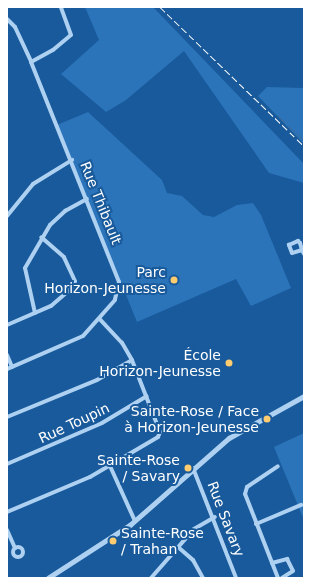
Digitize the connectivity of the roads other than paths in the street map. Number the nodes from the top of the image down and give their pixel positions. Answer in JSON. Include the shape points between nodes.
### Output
{"nodes":[{"id":1,"x":61,"y":7,"type":"edge"},
{"id":2,"x":7,"y":19,"type":"edge"},
{"id":3,"x":31,"y":62,"type":"junction"},
{"id":4,"x":72,"y":160,"type":"junction"},
{"id":5,"x":87,"y":199,"type":"junction"},
{"id":6,"x":7,"y":216,"type":"edge"},
{"id":7,"x":41,"y":237,"type":"junction"},
{"id":8,"x":35,"y":313,"type":"junction"},
{"id":9,"x":100,"y":320,"type":"junction"},
{"id":10,"x":7,"y":325,"type":"edge"},
{"id":11,"x":7,"y":355,"type":"edge"},
{"id":12,"x":132,"y":360,"type":"junction"},
{"id":13,"x":12,"y":367,"type":"junction"},
{"id":14,"x":7,"y":369,"type":"edge"},
{"id":15,"x":147,"y":396,"type":"junction"},
{"id":16,"x":304,"y":396,"type":"edge"},
{"id":17,"x":7,"y":418,"type":"edge"},
{"id":18,"x":7,"y":464,"type":"edge"},
{"id":19,"x":110,"y":466,"type":"junction"},
{"id":20,"x":278,"y":466,"type":"dead end"},
{"id":21,"x":193,"y":468,"type":"junction"},
{"id":22,"x":301,"y":505,"type":"dead end"},
{"id":23,"x":7,"y":512,"type":"edge"},
{"id":24,"x":215,"y":517,"type":"junction"},
{"id":25,"x":135,"y":521,"type":"junction"},
{"id":26,"x":256,"y":524,"type":"junction"},
{"id":27,"x":7,"y":530,"type":"edge"},
{"id":28,"x":178,"y":547,"type":"junction"},
{"id":29,"x":15,"y":548,"type":"dead end"},
{"id":30,"x":272,"y":563,"type":"junction"},
{"id":31,"x":48,"y":578,"type":"edge"},
{"id":32,"x":151,"y":578,"type":"edge"},
{"id":33,"x":202,"y":578,"type":"edge"},
{"id":34,"x":236,"y":578,"type":"edge"},
{"id":35,"x":278,"y":578,"type":"edge"},
{"id":36,"x":282,"y":578,"type":"edge"}],
"edges":[{"from":1,"to":3,"type":"street","via":[[71,35]]},
{"from":2,"to":3,"type":"street","name":"Rue Thibault","via":[[15,27]]},
{"from":3,"to":4,"type":"street","name":"Rue Thibault"},
{"from":4,"to":5,"type":"street","name":"Rue Thibault"},
{"from":4,"to":6,"type":"street","via":[[33,184]]},
{"from":5,"to":7,"type":"street","via":[[64,211]]},
{"from":5,"to":9,"type":"street","name":"Rue Thibault","via":[[119,282],[115,300]]},
{"from":7,"to":8,"type":"street","via":[[25,268]]},
{"from":7,"to":8,"type":"street","via":[[64,257],[75,281],[63,298]]},
{"from":8,"to":10,"type":"street"},
{"from":9,"to":12,"type":"street","via":[[122,343]]},
{"from":9,"to":13,"type":"street","name":"Rue Thibault","via":[[83,336],[68,345]]},
{"from":11,"to":13,"type":"street"},
{"from":12,"to":15,"type":"street"},
{"from":12,"to":17,"type":"street","via":[[97,380]]},
{"from":13,"to":14,"type":"street","name":"Rue Thibault"},
{"from":15,"to":18,"type":"street","name":"Rue Toupin","via":[[102,423]]},
{"from":15,"to":19,"type":"street","via":[[160,425],[158,437]]},
{"from":16,"to":21,"type":"street","via":[[238,431]]},
{"from":19,"to":23,"type":"street"},
{"from":19,"to":25,"type":"street"},
{"from":20,"to":26,"type":"street","via":[[245,490]]},
{"from":21,"to":24,"type":"street","name":"Rue Savary"},
{"from":21,"to":25,"type":"street"},
{"from":22,"to":26,"type":"street"},
{"from":24,"to":28,"type":"street","via":[[194,529]]},
{"from":24,"to":34,"type":"street","name":"Rue Savary"},
{"from":25,"to":31,"type":"street"},
{"from":26,"to":30,"type":"street"},
{"from":27,"to":29,"type":"street"},
{"from":28,"to":32,"type":"street"},
{"from":28,"to":33,"type":"street","via":[[193,560]]},
{"from":30,"to":35,"type":"street"},
{"from":30,"to":36,"type":"street","via":[[287,559],[293,571]]}]}
